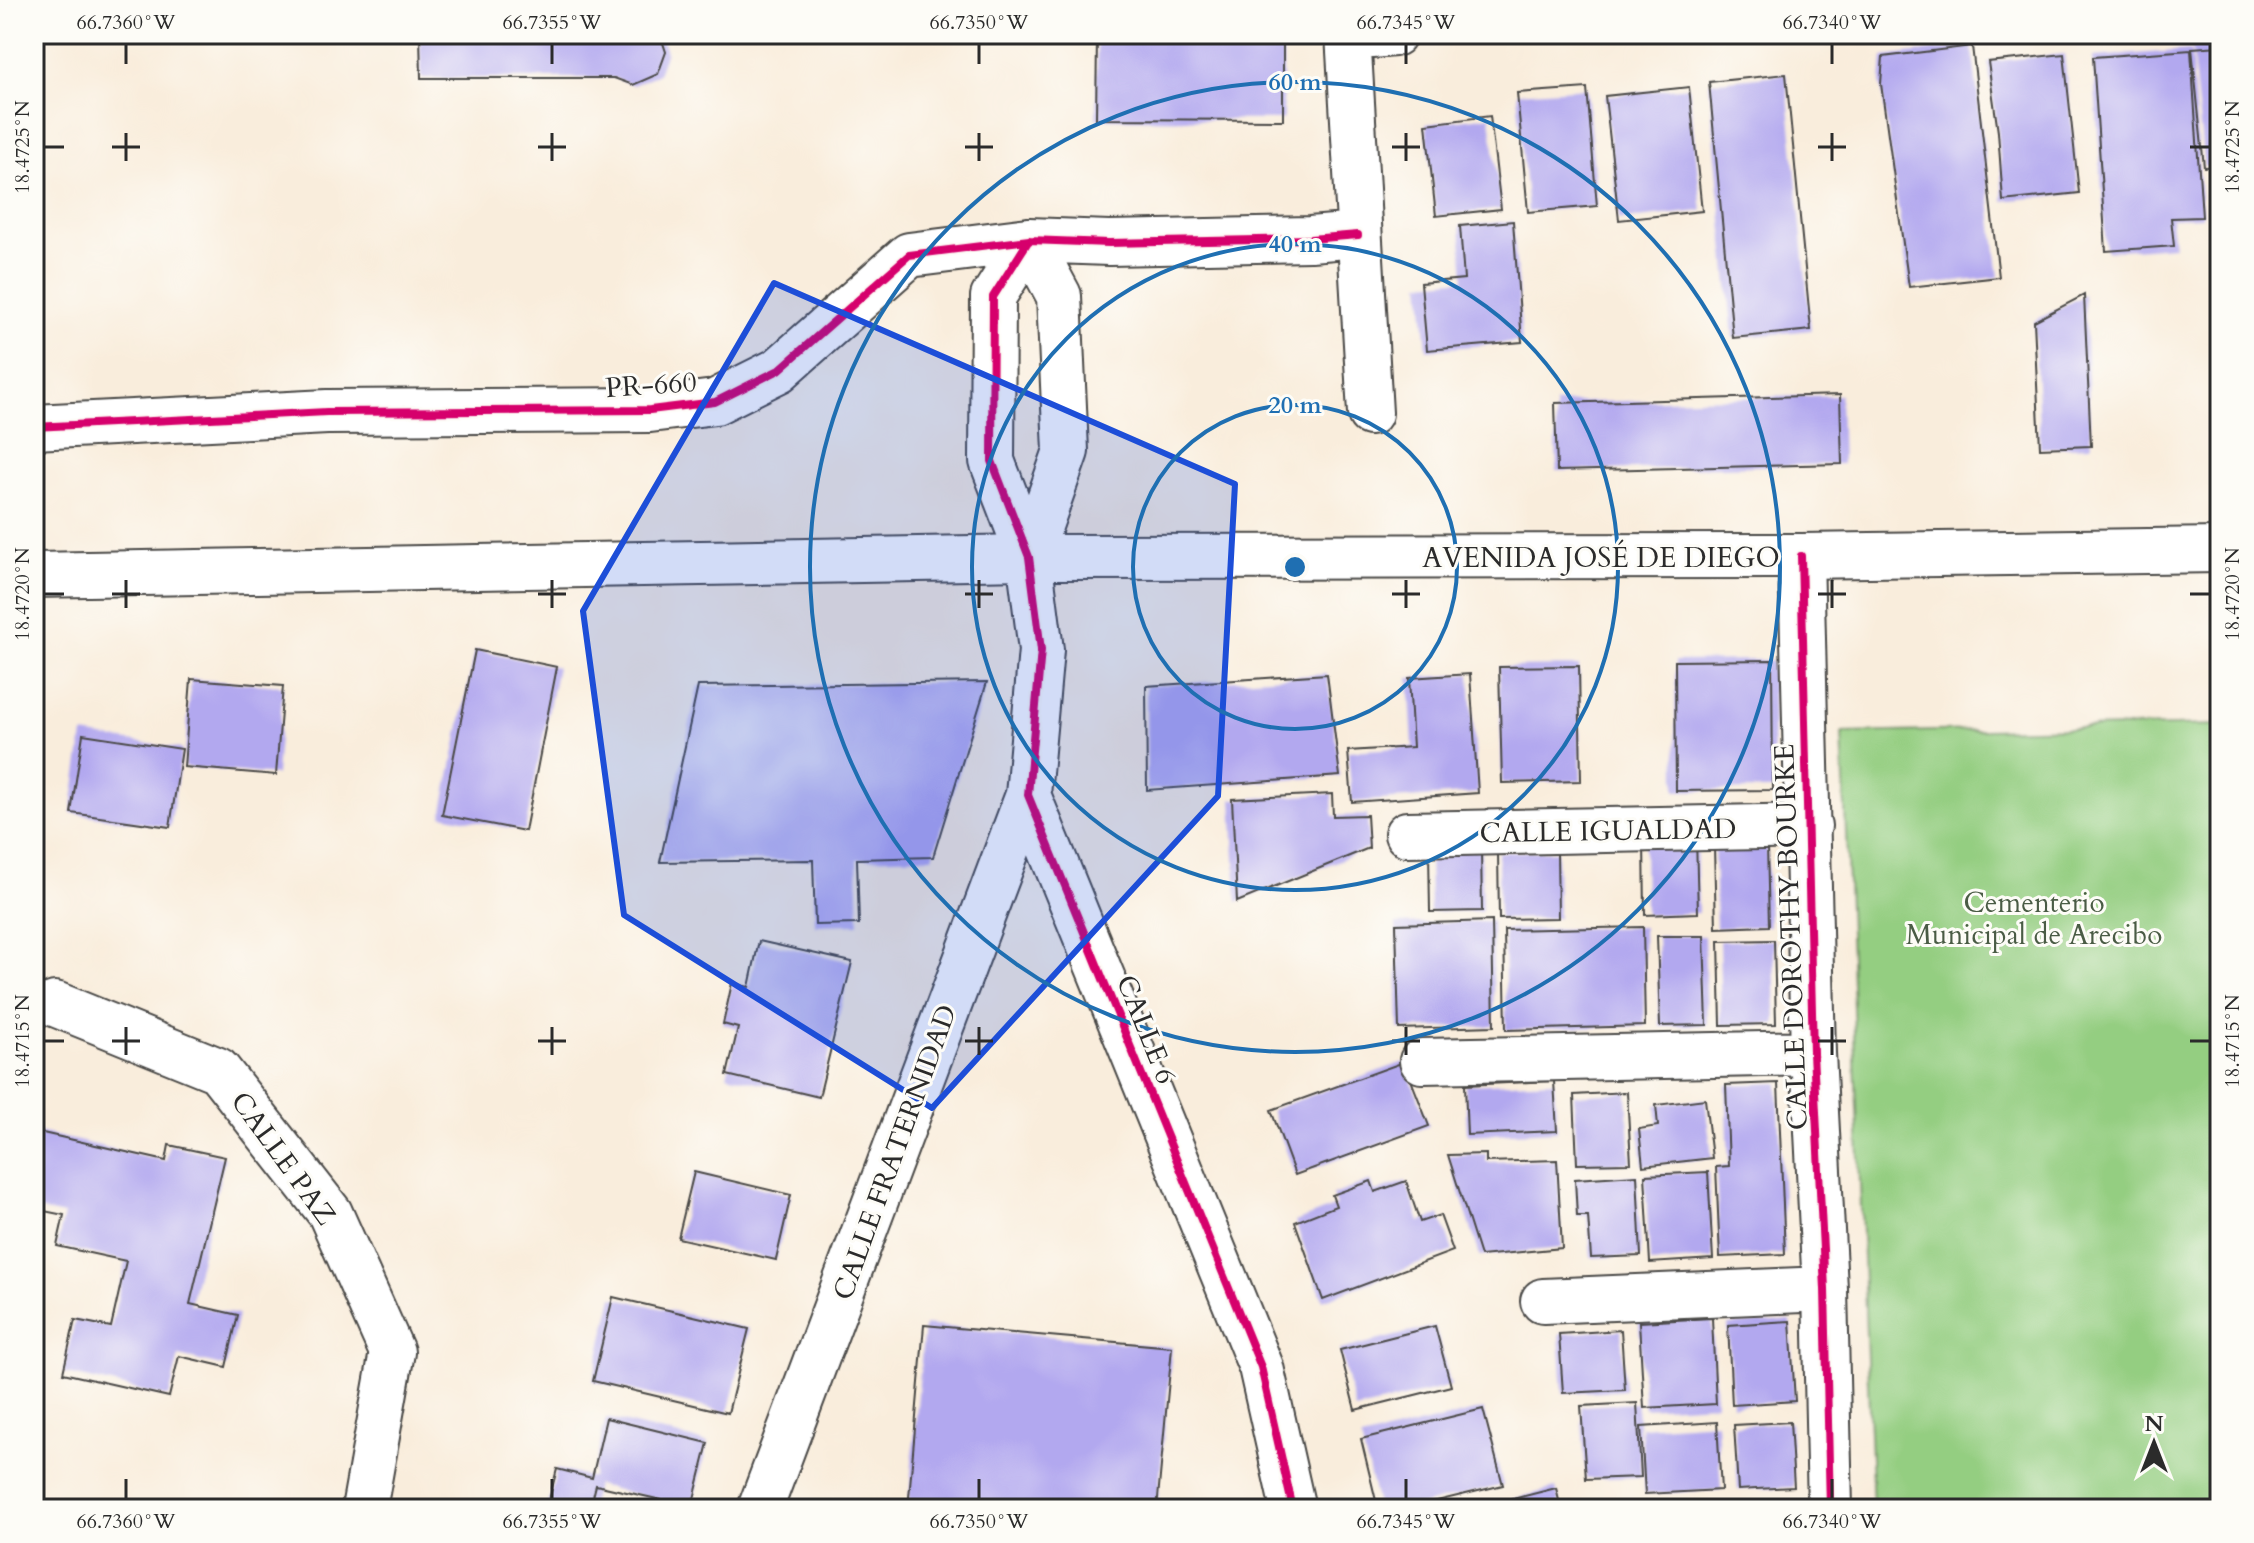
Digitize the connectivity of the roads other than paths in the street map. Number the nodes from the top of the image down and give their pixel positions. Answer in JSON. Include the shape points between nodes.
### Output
{"nodes":[{"id":1,"x":1394,"y":34,"type":"edge"},
{"id":2,"x":1348,"y":36,"type":"edge"},
{"id":3,"x":1358,"y":235,"type":"junction"},
{"id":4,"x":1029,"y":240,"type":"junction"},
{"id":5,"x":1370,"y":413,"type":"dead end"},
{"id":6,"x":34,"y":427,"type":"edge"},
{"id":7,"x":2220,"y":550,"type":"edge"},
{"id":8,"x":1801,"y":556,"type":"junction"},
{"id":9,"x":1029,"y":557,"type":"junction"},
{"id":10,"x":34,"y":575,"type":"edge"},
{"id":11,"x":1028,"y":795,"type":"junction"},
{"id":12,"x":1809,"y":826,"type":"junction"},
{"id":13,"x":1407,"y":834,"type":"dead end"},
{"id":14,"x":55,"y":1004,"type":"dead end"},
{"id":15,"x":1813,"y":1053,"type":"junction"},
{"id":16,"x":1422,"y":1061,"type":"dead end"},
{"id":17,"x":1825,"y":1289,"type":"junction"},
{"id":18,"x":1543,"y":1301,"type":"dead end"},
{"id":19,"x":364,"y":1509,"type":"edge"},
{"id":20,"x":760,"y":1509,"type":"edge"},
{"id":21,"x":1293,"y":1509,"type":"edge"},
{"id":22,"x":1830,"y":1509,"type":"edge"}],
"edges":[{"from":1,"to":2,"type":"street"},
{"from":2,"to":3,"type":"street"},
{"from":3,"to":4,"type":"street","name":"PR-660","via":[[1109,243]]},
{"from":3,"to":5,"type":"street"},
{"from":4,"to":6,"type":"street","name":"PR-660","number":"PR-660","via":[[909,255],[779,370],[715,402],[650,410],[327,412]]},
{"from":4,"to":9,"type":"street","via":[[1059,296],[1066,451]]},
{"from":4,"to":9,"type":"street","via":[[993,297],[992,446],[992,461]]},
{"from":7,"to":8,"type":"street","name":"AVENIDA JOSÉ DE DIEGO"},
{"from":8,"to":9,"type":"street","name":"AVENIDA JOSÉ DE DIEGO"},
{"from":8,"to":12,"type":"street","name":"CALLE DOROTHY BOURKE"},
{"from":9,"to":10,"type":"street","name":"AVENIDA JOSÉ DE DIEGO"},
{"from":9,"to":11,"type":"street","name":"CALLE 6","via":[[1041,650]]},
{"from":11,"to":20,"type":"street","name":"CALLE FRATERNIDAD"},
{"from":11,"to":21,"type":"street","name":"CALLE 6","via":[[1261,1367]]},
{"from":12,"to":13,"type":"street","name":"CALLE IGUALDAD"},
{"from":12,"to":15,"type":"street","name":"CALLE DOROTHY BOURKE"},
{"from":14,"to":19,"type":"street","name":"CALLE PAZ","via":[[218,1070],[330,1213],[392,1352]]},
{"from":15,"to":16,"type":"street"},
{"from":15,"to":17,"type":"street","name":"CALLE DOROTHY BOURKE"},
{"from":17,"to":18,"type":"street"},
{"from":17,"to":22,"type":"street","name":"CALLE DOROTHY BOURKE"}]}
